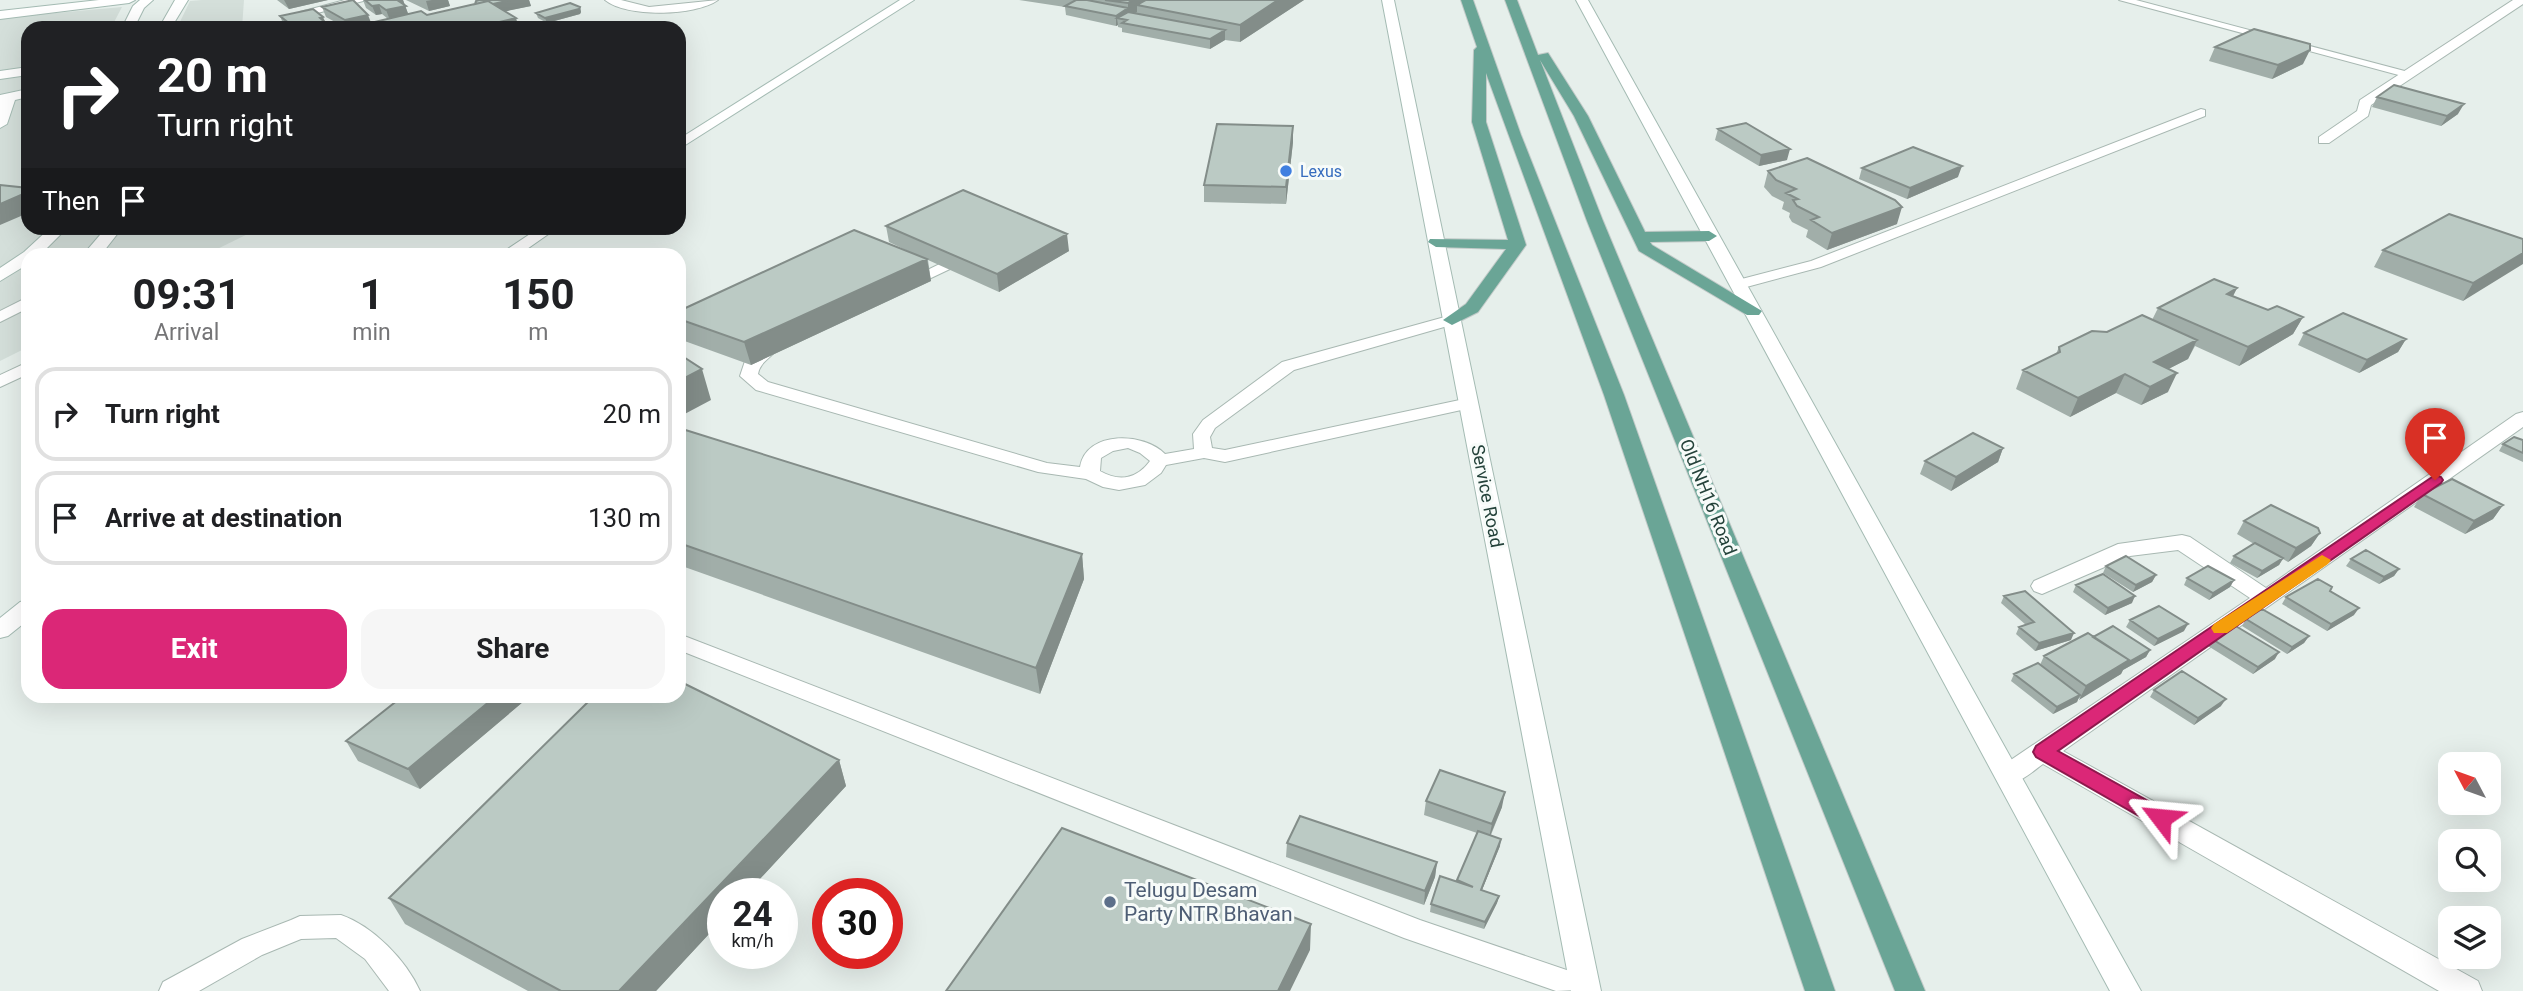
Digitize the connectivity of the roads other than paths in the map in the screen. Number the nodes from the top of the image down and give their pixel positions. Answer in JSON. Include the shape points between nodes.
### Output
{"nodes":[{"id":1,"x":36,"y":0,"type":"edge"},
{"id":2,"x":129,"y":0,"type":"edge"},
{"id":3,"x":147,"y":0,"type":"edge"},
{"id":4,"x":182,"y":0,"type":"edge"},
{"id":5,"x":361,"y":0,"type":"edge"},
{"id":6,"x":611,"y":0,"type":"edge"},
{"id":7,"x":712,"y":0,"type":"edge"},
{"id":8,"x":908,"y":0,"type":"edge"},
{"id":9,"x":1388,"y":0,"type":"edge"},
{"id":10,"x":1467,"y":0,"type":"edge"},
{"id":11,"x":1582,"y":0,"type":"edge"},
{"id":12,"x":2124,"y":0,"type":"edge"},
{"id":13,"x":2521,"y":0,"type":"edge"},
{"id":14,"x":0,"y":5,"type":"edge"},
{"id":15,"x":1515,"y":8,"type":"edge"},
{"id":16,"x":306,"y":12,"type":"edge"},
{"id":17,"x":0,"y":15,"type":"edge"},
{"id":18,"x":132,"y":21,"type":"edge"},
{"id":19,"x":168,"y":21,"type":"edge"},
{"id":20,"x":1480,"y":34,"type":"junction"},
{"id":21,"x":21,"y":72,"type":"edge"},
{"id":22,"x":2410,"y":74,"type":"junction"},
{"id":23,"x":0,"y":75,"type":"edge"},
{"id":24,"x":21,"y":95,"type":"edge"},
{"id":25,"x":4,"y":99,"type":"edge"},
{"id":26,"x":2201,"y":113,"type":"dead end"},
{"id":27,"x":0,"y":124,"type":"edge"},
{"id":28,"x":2324,"y":140,"type":"dead end"},
{"id":29,"x":686,"y":141,"type":"edge"},
{"id":30,"x":51,"y":235,"type":"edge"},
{"id":31,"x":538,"y":235,"type":"edge"},
{"id":32,"x":1709,"y":236,"type":"junction"},
{"id":33,"x":1640,"y":237,"type":"junction"},
{"id":34,"x":1436,"y":242,"type":"junction"},
{"id":35,"x":1518,"y":244,"type":"junction"},
{"id":36,"x":37,"y":248,"type":"edge"},
{"id":37,"x":518,"y":248,"type":"edge"},
{"id":38,"x":967,"y":256,"type":"edge"},
{"id":39,"x":21,"y":261,"type":"edge"},
{"id":40,"x":0,"y":276,"type":"edge"},
{"id":41,"x":1739,"y":284,"type":"junction"},
{"id":42,"x":892,"y":291,"type":"edge"},
{"id":43,"x":21,"y":306,"type":"edge"},
{"id":44,"x":1753,"y":311,"type":"junction"},
{"id":45,"x":2,"y":315,"type":"edge"},
{"id":46,"x":1452,"y":320,"type":"junction"},
{"id":47,"x":779,"y":345,"type":"edge"},
{"id":48,"x":21,"y":371,"type":"edge"},
{"id":49,"x":0,"y":382,"type":"edge"},
{"id":50,"x":1469,"y":403,"type":"junction"},
{"id":51,"x":2523,"y":418,"type":"edge"},
{"id":52,"x":1204,"y":452,"type":"junction"},
{"id":53,"x":1160,"y":461,"type":"junction"},
{"id":54,"x":1091,"y":474,"type":"junction"},
{"id":55,"x":2042,"y":586,"type":"dead end"},
{"id":56,"x":2265,"y":597,"type":"junction"},
{"id":57,"x":21,"y":614,"type":"edge"},
{"id":58,"x":0,"y":630,"type":"edge"},
{"id":59,"x":686,"y":645,"type":"edge"},
{"id":60,"x":2043,"y":752,"type":"junction"},
{"id":61,"x":2008,"y":775,"type":"junction"},
{"id":62,"x":1586,"y":990,"type":"edge"},
{"id":63,"x":173,"y":991,"type":"edge"},
{"id":64,"x":406,"y":991,"type":"edge"},
{"id":65,"x":1820,"y":991,"type":"edge"},
{"id":66,"x":1910,"y":991,"type":"edge"},
{"id":67,"x":2126,"y":991,"type":"edge"},
{"id":68,"x":2467,"y":991,"type":"edge"}],
"edges":[{"from":1,"to":14,"type":"street"},
{"from":2,"to":17,"type":"street"},
{"from":3,"to":18,"type":"street"},
{"from":4,"to":19,"type":"street"},
{"from":5,"to":16,"type":"street"},
{"from":6,"to":7,"type":"street","via":[[634,10],[654,11]]},
{"from":8,"to":29,"type":"street"},
{"from":9,"to":34,"type":"street","name":"Service Road"},
{"from":10,"to":20,"type":"main road"},
{"from":11,"to":32,"type":"street"},
{"from":12,"to":22,"type":"lane"},
{"from":13,"to":22,"type":"street"},
{"from":15,"to":33,"type":"main road","via":[[1581,116]]},
{"from":15,"to":66,"type":"main road","name":"Old NH16 Road","via":[[1595,221]]},
{"from":20,"to":35,"type":"main road","via":[[1479,121]]},
{"from":20,"to":65,"type":"main road","via":[[1614,395]]},
{"from":21,"to":23,"type":"street"},
{"from":22,"to":28,"type":"street","via":[[2365,103],[2363,113]]},
{"from":24,"to":25,"type":"street"},
{"from":25,"to":27,"type":"street"},
{"from":26,"to":41,"type":"lane","via":[[1816,264]]},
{"from":30,"to":36,"type":"street"},
{"from":31,"to":37,"type":"street"},
{"from":32,"to":33,"type":"main road"},
{"from":32,"to":41,"type":"street"},
{"from":33,"to":44,"type":"main road","via":[[1645,248]]},
{"from":34,"to":35,"type":"main road"},
{"from":34,"to":46,"type":"street","name":"Service Road"},
{"from":35,"to":46,"type":"main road","via":[[1472,308]]},
{"from":38,"to":42,"type":"lane"},
{"from":39,"to":40,"type":"street"},
{"from":41,"to":44,"type":"street"},
{"from":43,"to":45,"type":"lane"},
{"from":44,"to":61,"type":"street"},
{"from":46,"to":50,"type":"street","name":"Service Road"},
{"from":46,"to":52,"type":"lane","via":[[1288,366],[1209,424],[1200,435]]},
{"from":47,"to":54,"type":"lane","via":[[751,365],[749,376],[762,386],[1045,468]]},
{"from":48,"to":49,"type":"lane"},
{"from":50,"to":52,"type":"lane","via":[[1226,456]]},
{"from":50,"to":62,"type":"street","name":"Service Road"},
{"from":51,"to":56,"type":"street"},
{"from":52,"to":53,"type":"lane"},
{"from":53,"to":54,"type":"lane","via":[[1144,479],[1127,484],[1112,484]]},
{"from":53,"to":54,"type":"lane","via":[[1142,446],[1114,444],[1091,457]]},
{"from":55,"to":56,"type":"street","via":[[2126,549],[2182,542]]},
{"from":56,"to":60,"type":"street"},
{"from":57,"to":58,"type":"street"},
{"from":59,"to":62,"type":"lane","via":[[1414,930]]},
{"from":60,"to":61,"type":"street"},
{"from":60,"to":68,"type":"street"},
{"from":61,"to":67,"type":"street"},
{"from":63,"to":64,"type":"lane","via":[[252,947],[300,928],[341,926],[375,951]]}]}
